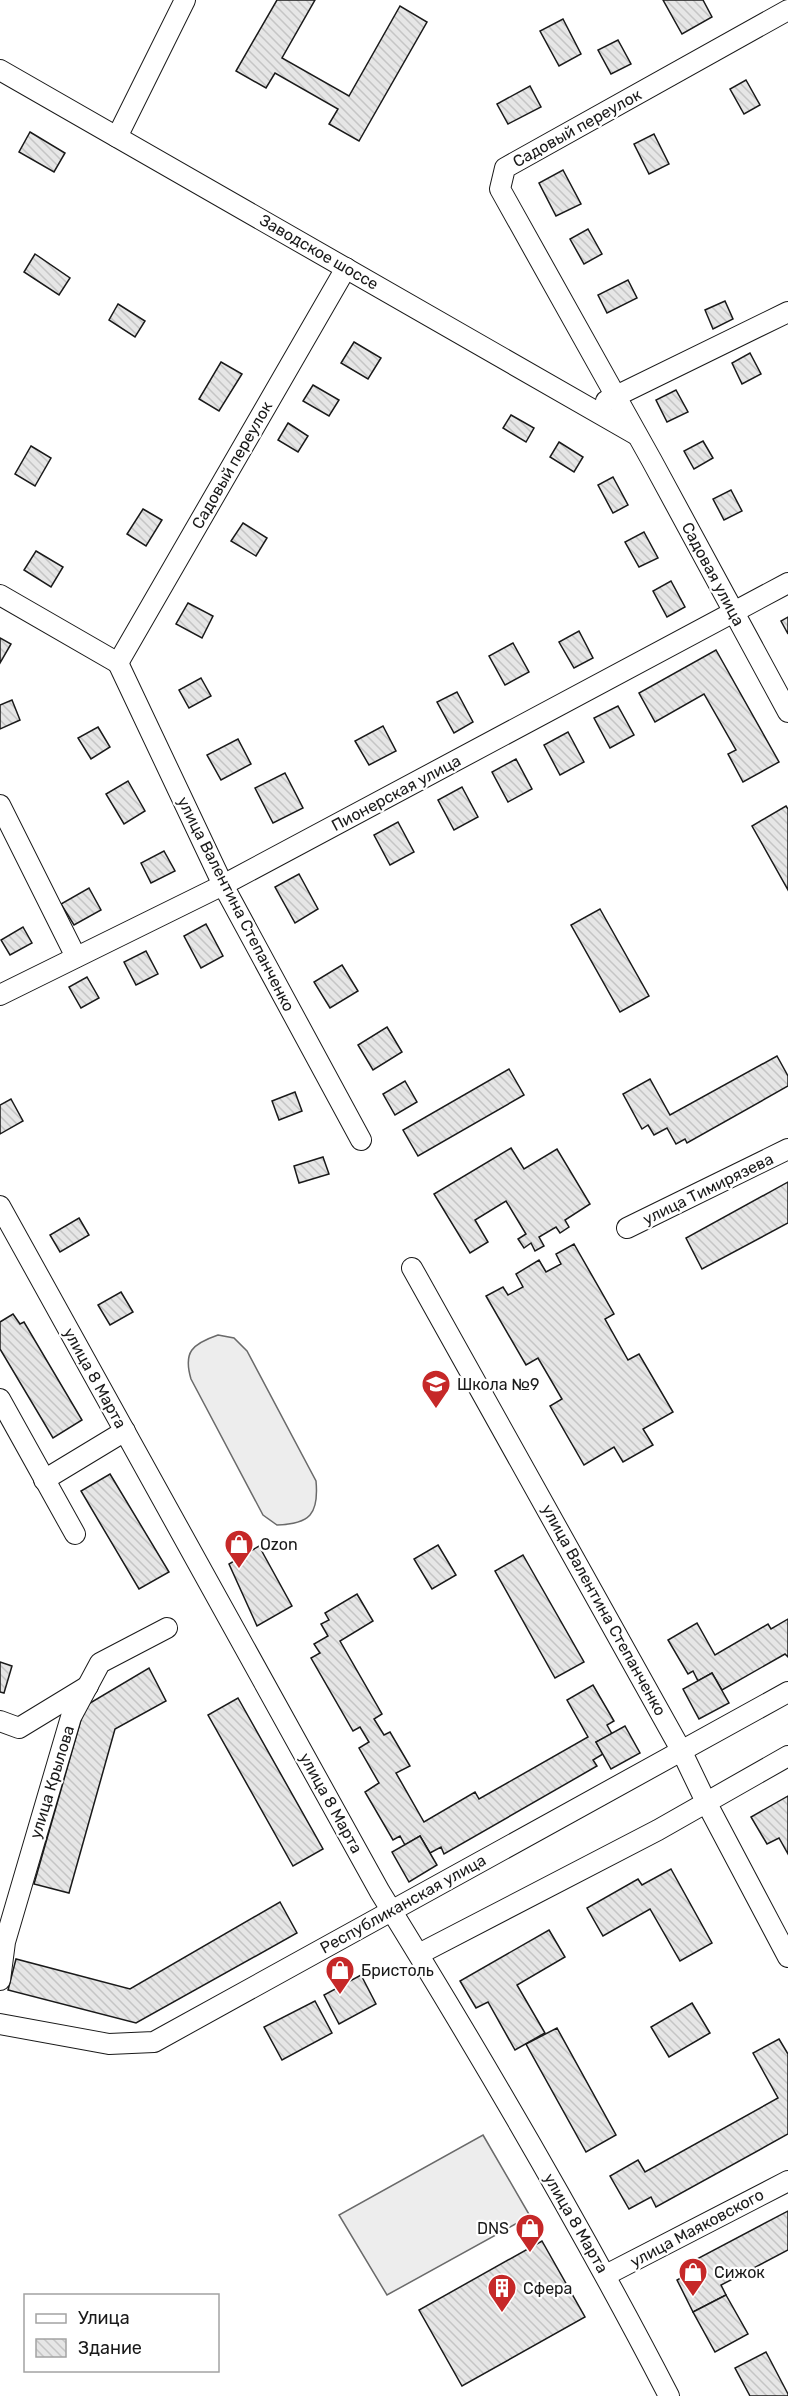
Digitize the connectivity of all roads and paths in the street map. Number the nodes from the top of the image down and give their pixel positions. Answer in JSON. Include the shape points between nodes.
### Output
{"nodes":[{"id":1,"x":185,"y":0,"type":"edge"},
{"id":2,"x":788,"y":10,"type":"edge"},
{"id":3,"x":0,"y":70,"type":"edge"},
{"id":4,"x":117,"y":137,"type":"junction"},
{"id":5,"x":346,"y":268,"type":"junction"},
{"id":6,"x":788,"y":312,"type":"edge"},
{"id":7,"x":615,"y":396,"type":"junction"},
{"id":8,"x":592,"y":408,"type":"junction"},
{"id":9,"x":638,"y":435,"type":"junction"},
{"id":10,"x":788,"y":583,"type":"edge"},
{"id":11,"x":0,"y":595,"type":"edge"},
{"id":12,"x":733,"y":612,"type":"junction"},
{"id":13,"x":118,"y":663,"type":"junction"},
{"id":14,"x":788,"y":712,"type":"edge"},
{"id":15,"x":0,"y":805,"type":"edge"},
{"id":16,"x":223,"y":885,"type":"junction"},
{"id":17,"x":76,"y":957,"type":"junction"},
{"id":18,"x":0,"y":995,"type":"edge"},
{"id":19,"x":361,"y":1140,"type":"dead end"},
{"id":20,"x":788,"y":1149,"type":"edge"},
{"id":21,"x":0,"y":1206,"type":"edge"},
{"id":22,"x":627,"y":1228,"type":"dead end"},
{"id":23,"x":412,"y":1268,"type":"dead end"},
{"id":24,"x":0,"y":1399,"type":"edge"},
{"id":25,"x":125,"y":1431,"type":"junction"},
{"id":26,"x":44,"y":1480,"type":"junction"},
{"id":27,"x":75,"y":1534,"type":"dead end"},
{"id":28,"x":167,"y":1628,"type":"dead end"},
{"id":29,"x":88,"y":1686,"type":"junction"},
{"id":30,"x":788,"y":1692,"type":"edge"},
{"id":31,"x":0,"y":1721,"type":"edge"},
{"id":32,"x":681,"y":1750,"type":"junction"},
{"id":33,"x":788,"y":1756,"type":"edge"},
{"id":34,"x":706,"y":1802,"type":"junction"},
{"id":35,"x":391,"y":1909,"type":"junction"},
{"id":36,"x":3,"y":1941,"type":"edge"},
{"id":37,"x":419,"y":1954,"type":"junction"},
{"id":38,"x":788,"y":1957,"type":"edge"},
{"id":39,"x":0,"y":1980,"type":"edge"},
{"id":40,"x":0,"y":2024,"type":"edge"},
{"id":41,"x":788,"y":2181,"type":"edge"},
{"id":42,"x":606,"y":2275,"type":"junction"},
{"id":43,"x":669,"y":2396,"type":"edge"}],
"edges":[{"from":1,"to":4,"type":"street"},
{"from":2,"to":7,"type":"street","name":"Садовый переулок","via":[[505,168],[500,189]]},
{"from":3,"to":4,"type":"street","name":"Заводское шоссе"},
{"from":4,"to":5,"type":"street","name":"Заводское шоссе"},
{"from":5,"to":8,"type":"street","name":"Заводское шоссе"},
{"from":5,"to":13,"type":"street","name":"Садовый переулок"},
{"from":6,"to":7,"type":"street"},
{"from":7,"to":8,"type":"street"},
{"from":7,"to":9,"type":"street","name":"Садовый переулок"},
{"from":8,"to":9,"type":"street","name":"Заводское шоссе"},
{"from":9,"to":12,"type":"street","name":"Садовая улица"},
{"from":10,"to":12,"type":"street","name":"Пионерская улица"},
{"from":11,"to":13,"type":"street"},
{"from":12,"to":14,"type":"street","name":"Садовая улица"},
{"from":12,"to":16,"type":"street","name":"Пионерская улица"},
{"from":13,"to":16,"type":"street","name":"улица Валентина Степанченко"},
{"from":15,"to":17,"type":"street"},
{"from":16,"to":17,"type":"street","name":"Пионерская улица"},
{"from":16,"to":19,"type":"street","name":"улица Валентина Степанченко"},
{"from":17,"to":18,"type":"street","name":"Пионерская улица"},
{"from":20,"to":22,"type":"street","name":"улица Тимирязева"},
{"from":21,"to":25,"type":"street","name":"улица 8 Марта"},
{"from":23,"to":32,"type":"street","name":"улица Валентина Степанченко"},
{"from":24,"to":26,"type":"street"},
{"from":25,"to":26,"type":"street"},
{"from":25,"to":35,"type":"street","name":"улица 8 Марта"},
{"from":26,"to":27,"type":"street"},
{"from":28,"to":29,"type":"street","name":"улица Крылова","via":[[100,1663]]},
{"from":29,"to":31,"type":"street","via":[[19,1728]]},
{"from":29,"to":36,"type":"street","name":"улица Крылова","via":[[71,1717]]},
{"from":30,"to":32,"type":"street","name":"Республиканская улица"},
{"from":32,"to":34,"type":"street","name":"улица Валентина Степанченко"},
{"from":32,"to":35,"type":"street","name":"Республиканская улица"},
{"from":33,"to":34,"type":"street"},
{"from":34,"to":37,"type":"street"},
{"from":34,"to":38,"type":"street","name":"улица Валентина Степанченко"},
{"from":35,"to":37,"type":"street","name":"улица 8 Марта"},
{"from":35,"to":40,"type":"street","name":"Республиканская улица","via":[[154,2042],[109,2043]]},
{"from":36,"to":39,"type":"street","name":"улица Крылова"},
{"from":37,"to":42,"type":"street","name":"улица 8 Марта"},
{"from":41,"to":42,"type":"street","name":"улица Маяковского"},
{"from":42,"to":43,"type":"street","name":"улица 8 Марта"}]}
